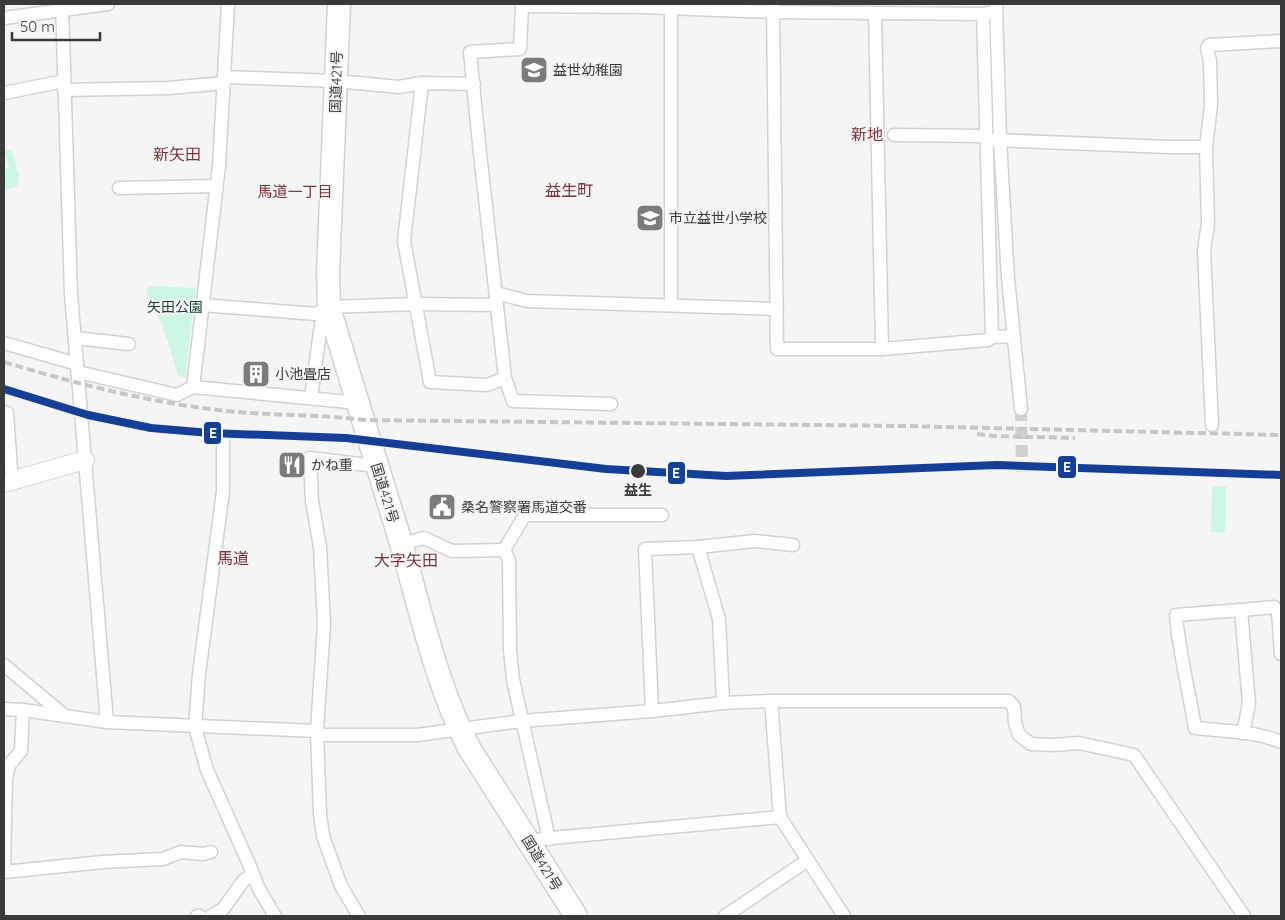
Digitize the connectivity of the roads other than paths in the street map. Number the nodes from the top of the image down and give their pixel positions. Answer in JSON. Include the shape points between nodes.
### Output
{"nodes":[{"id":1,"x":108,"y":4,"type":"edge"},
{"id":2,"x":228,"y":4,"type":"edge"},
{"id":3,"x":339,"y":4,"type":"edge"},
{"id":4,"x":521,"y":5,"type":"edge"},
{"id":5,"x":62,"y":7,"type":"edge"},
{"id":6,"x":773,"y":8,"type":"edge"},
{"id":7,"x":671,"y":9,"type":"junction"},
{"id":8,"x":991,"y":10,"type":"edge"},
{"id":9,"x":875,"y":13,"type":"junction"},
{"id":10,"x":4,"y":18,"type":"edge"},
{"id":11,"x":1281,"y":40,"type":"edge"},
{"id":12,"x":224,"y":80,"type":"junction"},
{"id":13,"x":336,"y":81,"type":"junction"},
{"id":14,"x":422,"y":83,"type":"junction"},
{"id":15,"x":474,"y":84,"type":"junction"},
{"id":16,"x":64,"y":86,"type":"junction"},
{"id":17,"x":4,"y":93,"type":"edge"},
{"id":18,"x":894,"y":134,"type":"dead end"},
{"id":19,"x":986,"y":138,"type":"junction"},
{"id":20,"x":1000,"y":140,"type":"junction"},
{"id":21,"x":1206,"y":147,"type":"junction"},
{"id":22,"x":216,"y":186,"type":"junction"},
{"id":23,"x":119,"y":188,"type":"dead end"},
{"id":24,"x":497,"y":299,"type":"junction"},
{"id":25,"x":415,"y":304,"type":"junction"},
{"id":26,"x":202,"y":305,"type":"junction"},
{"id":27,"x":670,"y":305,"type":"junction"},
{"id":28,"x":776,"y":309,"type":"junction"},
{"id":29,"x":330,"y":310,"type":"junction"},
{"id":30,"x":1014,"y":336,"type":"junction"},
{"id":31,"x":992,"y":337,"type":"junction"},
{"id":32,"x":75,"y":338,"type":"junction"},
{"id":33,"x":4,"y":343,"type":"edge"},
{"id":34,"x":129,"y":344,"type":"dead end"},
{"id":35,"x":882,"y":349,"type":"junction"},
{"id":36,"x":78,"y":368,"type":"junction"},
{"id":37,"x":505,"y":378,"type":"junction"},
{"id":38,"x":192,"y":387,"type":"junction"},
{"id":39,"x":311,"y":398,"type":"junction"},
{"id":40,"x":359,"y":403,"type":"junction"},
{"id":41,"x":612,"y":404,"type":"dead end"},
{"id":42,"x":1021,"y":409,"type":"tunnel mouth"},
{"id":43,"x":4,"y":412,"type":"edge"},
{"id":44,"x":1212,"y":425,"type":"dead end"},
{"id":45,"x":223,"y":441,"type":"dead end"},
{"id":46,"x":85,"y":460,"type":"junction"},
{"id":47,"x":376,"y":466,"type":"junction"},
{"id":48,"x":7,"y":476,"type":"edge"},
{"id":49,"x":662,"y":515,"type":"dead end"},
{"id":50,"x":401,"y":544,"type":"junction"},
{"id":51,"x":793,"y":545,"type":"dead end"},
{"id":52,"x":698,"y":547,"type":"junction"},
{"id":53,"x":504,"y":550,"type":"junction"},
{"id":54,"x":1241,"y":610,"type":"junction"},
{"id":55,"x":1281,"y":654,"type":"edge"},
{"id":56,"x":4,"y":665,"type":"edge"},
{"id":57,"x":771,"y":701,"type":"junction"},
{"id":58,"x":723,"y":703,"type":"junction"},
{"id":59,"x":4,"y":709,"type":"edge"},
{"id":60,"x":23,"y":710,"type":"junction"},
{"id":61,"x":652,"y":711,"type":"junction"},
{"id":62,"x":65,"y":716,"type":"junction"},
{"id":63,"x":521,"y":721,"type":"junction"},
{"id":64,"x":107,"y":722,"type":"junction"},
{"id":65,"x":195,"y":727,"type":"junction"},
{"id":66,"x":459,"y":729,"type":"junction"},
{"id":67,"x":317,"y":732,"type":"junction"},
{"id":68,"x":1243,"y":733,"type":"junction"},
{"id":69,"x":1281,"y":742,"type":"edge"},
{"id":70,"x":5,"y":779,"type":"edge"},
{"id":71,"x":780,"y":817,"type":"junction"},
{"id":72,"x":539,"y":840,"type":"junction"},
{"id":73,"x":211,"y":852,"type":"dead end"},
{"id":74,"x":808,"y":860,"type":"junction"},
{"id":75,"x":4,"y":872,"type":"edge"},
{"id":76,"x":252,"y":875,"type":"junction"},
{"id":77,"x":211,"y":916,"type":"edge"},
{"id":78,"x":275,"y":916,"type":"edge"},
{"id":79,"x":359,"y":916,"type":"edge"},
{"id":80,"x":576,"y":916,"type":"edge"},
{"id":81,"x":725,"y":916,"type":"edge"},
{"id":82,"x":844,"y":916,"type":"edge"},
{"id":83,"x":1244,"y":916,"type":"edge"}],
"edges":[{"from":1,"to":5,"type":"street"},
{"from":2,"to":12,"type":"street"},
{"from":3,"to":13,"type":"highway","name":"国道421号"},
{"from":4,"to":7,"type":"street"},
{"from":4,"to":15,"type":"street","via":[[520,49],[470,52]]},
{"from":5,"to":10,"type":"street"},
{"from":5,"to":16,"type":"street"},
{"from":6,"to":7,"type":"street"},
{"from":6,"to":9,"type":"street"},
{"from":6,"to":28,"type":"street"},
{"from":7,"to":27,"type":"street"},
{"from":8,"to":9,"type":"street"},
{"from":8,"to":19,"type":"street"},
{"from":8,"to":20,"type":"street"},
{"from":9,"to":35,"type":"street"},
{"from":11,"to":21,"type":"street","via":[[1209,45],[1211,105]]},
{"from":12,"to":13,"type":"street"},
{"from":12,"to":16,"type":"street","via":[[169,88]]},
{"from":12,"to":22,"type":"street"},
{"from":13,"to":14,"type":"street","via":[[399,86]]},
{"from":13,"to":29,"type":"highway","name":"国道421号","via":[[328,273]]},
{"from":14,"to":15,"type":"street"},
{"from":14,"to":25,"type":"street","via":[[404,241]]},
{"from":15,"to":24,"type":"street"},
{"from":16,"to":17,"type":"street"},
{"from":16,"to":32,"type":"street"},
{"from":18,"to":19,"type":"street"},
{"from":19,"to":20,"type":"street"},
{"from":19,"to":31,"type":"street"},
{"from":20,"to":21,"type":"street"},
{"from":20,"to":30,"type":"street"},
{"from":21,"to":44,"type":"street","via":[[1208,224],[1204,250]]},
{"from":22,"to":23,"type":"street"},
{"from":22,"to":26,"type":"street"},
{"from":24,"to":25,"type":"street"},
{"from":24,"to":27,"type":"street"},
{"from":24,"to":37,"type":"street"},
{"from":25,"to":29,"type":"street"},
{"from":25,"to":37,"type":"street","via":[[430,382],[487,385]]},
{"from":26,"to":29,"type":"street","via":[[316,314]]},
{"from":26,"to":38,"type":"street"},
{"from":27,"to":28,"type":"street"},
{"from":28,"to":35,"type":"street","via":[[777,349]]},
{"from":29,"to":39,"type":"street","via":[[321,324]]},
{"from":29,"to":40,"type":"highway","name":"国道421号"},
{"from":30,"to":31,"type":"street"},
{"from":30,"to":42,"type":"street"},
{"from":31,"to":35,"type":"street","via":[[988,340]]},
{"from":32,"to":34,"type":"street"},
{"from":32,"to":36,"type":"street"},
{"from":33,"to":36,"type":"street"},
{"from":36,"to":38,"type":"street","via":[[177,395]]},
{"from":36,"to":46,"type":"street"},
{"from":37,"to":41,"type":"street","via":[[513,401]]},
{"from":38,"to":39,"type":"street"},
{"from":39,"to":40,"type":"street"},
{"from":40,"to":47,"type":"highway","name":"国道421号"},
{"from":43,"to":48,"type":"street","via":[[7,413]]},
{"from":45,"to":65,"type":"street","via":[[223,491]]},
{"from":46,"to":48,"type":"street"},
{"from":46,"to":64,"type":"street"},
{"from":47,"to":50,"type":"highway","name":"国道421号"},
{"from":47,"to":67,"type":"street","via":[[310,458],[324,624]]},
{"from":49,"to":53,"type":"street","via":[[525,515]]},
{"from":50,"to":53,"type":"street","via":[[424,538],[452,550]]},
{"from":50,"to":66,"type":"highway","name":"国道421号","via":[[441,680]]},
{"from":51,"to":52,"type":"street","via":[[756,541]]},
{"from":52,"to":58,"type":"street","via":[[720,619]]},
{"from":52,"to":61,"type":"street","via":[[645,549]]},
{"from":53,"to":63,"type":"street","via":[[509,560],[510,649]]},
{"from":54,"to":55,"type":"street","via":[[1274,607],[1278,612]]},
{"from":54,"to":68,"type":"street","via":[[1250,703]]},
{"from":54,"to":68,"type":"street","via":[[1176,615],[1178,642],[1196,728]]},
{"from":56,"to":62,"type":"street"},
{"from":57,"to":58,"type":"street"},
{"from":57,"to":71,"type":"street"},
{"from":57,"to":83,"type":"street","via":[[1009,701],[1014,707],[1019,735],[1031,744],[1079,743],[1134,755]]},
{"from":58,"to":61,"type":"street"},
{"from":59,"to":60,"type":"street"},
{"from":60,"to":62,"type":"street"},
{"from":60,"to":70,"type":"street","via":[[20,752],[9,765]]},
{"from":61,"to":63,"type":"street"},
{"from":62,"to":64,"type":"street"},
{"from":63,"to":66,"type":"street"},
{"from":63,"to":72,"type":"street","via":[[526,731]]},
{"from":64,"to":65,"type":"street"},
{"from":65,"to":67,"type":"street"},
{"from":65,"to":76,"type":"street","via":[[207,770]]},
{"from":66,"to":67,"type":"street","via":[[417,736]]},
{"from":66,"to":72,"type":"highway","name":"国道421号","via":[[469,748]]},
{"from":67,"to":79,"type":"street","via":[[323,836],[341,886]]},
{"from":68,"to":69,"type":"street"},
{"from":70,"to":75,"type":"street"},
{"from":71,"to":72,"type":"street"},
{"from":71,"to":74,"type":"street"},
{"from":72,"to":80,"type":"highway","name":"国道421号"},
{"from":73,"to":75,"type":"street","via":[[180,852],[163,859]]},
{"from":74,"to":81,"type":"street"},
{"from":74,"to":82,"type":"street"},
{"from":76,"to":77,"type":"street","via":[[244,880],[223,909]]},
{"from":76,"to":78,"type":"street"}]}
